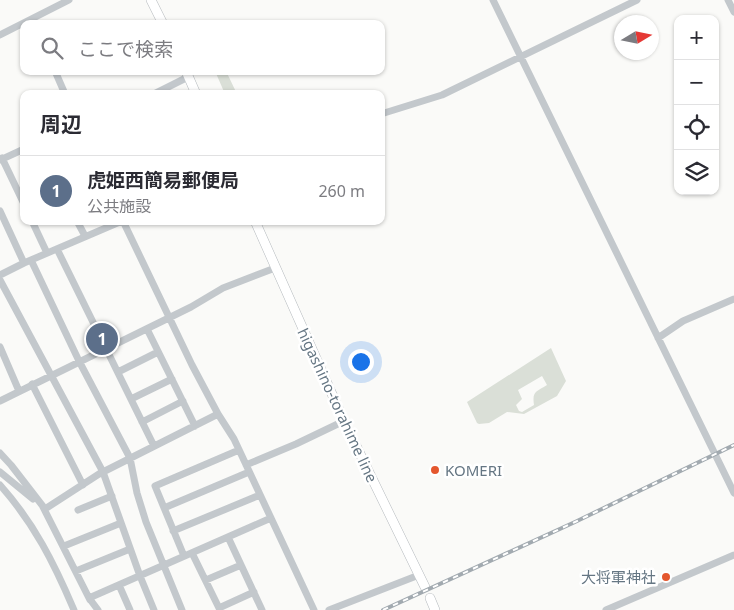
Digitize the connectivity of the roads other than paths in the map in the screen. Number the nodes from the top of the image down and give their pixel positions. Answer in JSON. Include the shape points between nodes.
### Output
{"nodes":[{"id":1,"x":69,"y":0,"type":"edge"},
{"id":2,"x":152,"y":0,"type":"edge"},
{"id":3,"x":493,"y":0,"type":"edge"},
{"id":4,"x":637,"y":0,"type":"edge"},
{"id":5,"x":728,"y":0,"type":"edge"},
{"id":6,"x":734,"y":12,"type":"edge"},
{"id":7,"x":34,"y":20,"type":"edge"},
{"id":8,"x":161,"y":20,"type":"edge"},
{"id":9,"x":20,"y":26,"type":"edge"},
{"id":10,"x":0,"y":35,"type":"edge"},
{"id":11,"x":521,"y":56,"type":"junction"},
{"id":12,"x":57,"y":75,"type":"edge"},
{"id":13,"x":185,"y":75,"type":"edge"},
{"id":14,"x":187,"y":75,"type":"edge"},
{"id":15,"x":63,"y":90,"type":"edge"},
{"id":16,"x":161,"y":90,"type":"edge"},
{"id":17,"x":194,"y":90,"type":"edge"},
{"id":18,"x":385,"y":113,"type":"edge"},
{"id":19,"x":20,"y":151,"type":"edge"},
{"id":20,"x":1,"y":159,"type":"edge"},
{"id":21,"x":20,"y":196,"type":"edge"},
{"id":22,"x":0,"y":211,"type":"edge"},
{"id":23,"x":34,"y":225,"type":"edge"},
{"id":24,"x":79,"y":225,"type":"edge"},
{"id":25,"x":113,"y":225,"type":"edge"},
{"id":26,"x":125,"y":225,"type":"edge"},
{"id":27,"x":256,"y":225,"type":"edge"},
{"id":28,"x":84,"y":236,"type":"junction"},
{"id":29,"x":57,"y":249,"type":"junction"},
{"id":30,"x":47,"y":253,"type":"junction"},
{"id":31,"x":27,"y":262,"type":"junction"},
{"id":32,"x":275,"y":268,"type":"junction"},
{"id":33,"x":0,"y":275,"type":"edge"},
{"id":34,"x":0,"y":280,"type":"edge"},
{"id":35,"x":734,"y":299,"type":"edge"},
{"id":36,"x":170,"y":317,"type":"junction"},
{"id":37,"x":147,"y":329,"type":"junction"},
{"id":38,"x":658,"y":338,"type":"junction"},
{"id":39,"x":0,"y":346,"type":"edge"},
{"id":40,"x":107,"y":349,"type":"junction"},
{"id":41,"x":158,"y":352,"type":"junction"},
{"id":42,"x":79,"y":361,"type":"junction"},
{"id":43,"x":118,"y":372,"type":"junction"},
{"id":44,"x":50,"y":375,"type":"junction"},
{"id":45,"x":172,"y":379,"type":"junction"},
{"id":46,"x":32,"y":384,"type":"junction"},
{"id":47,"x":18,"y":391,"type":"junction"},
{"id":48,"x":131,"y":399,"type":"junction"},
{"id":49,"x":0,"y":400,"type":"edge"},
{"id":50,"x":183,"y":402,"type":"junction"},
{"id":51,"x":218,"y":414,"type":"junction"},
{"id":52,"x":344,"y":421,"type":"junction"},
{"id":53,"x":142,"y":422,"type":"junction"},
{"id":54,"x":195,"y":426,"type":"junction"},
{"id":55,"x":154,"y":446,"type":"junction"},
{"id":56,"x":239,"y":450,"type":"junction"},
{"id":57,"x":0,"y":453,"type":"edge"},
{"id":58,"x":130,"y":458,"type":"junction"},
{"id":59,"x":248,"y":469,"type":"junction"},
{"id":60,"x":0,"y":472,"type":"edge"},
{"id":61,"x":103,"y":472,"type":"junction"},
{"id":62,"x":0,"y":485,"type":"edge"},
{"id":63,"x":82,"y":485,"type":"junction"},
{"id":64,"x":734,"y":492,"type":"edge"},
{"id":65,"x":260,"y":495,"type":"junction"},
{"id":66,"x":112,"y":496,"type":"junction"},
{"id":67,"x":164,"y":508,"type":"junction"},
{"id":68,"x":45,"y":509,"type":"junction"},
{"id":69,"x":78,"y":510,"type":"dead end"},
{"id":70,"x":271,"y":518,"type":"junction"},
{"id":71,"x":121,"y":523,"type":"junction"},
{"id":72,"x":173,"y":530,"type":"junction"},
{"id":73,"x":228,"y":537,"type":"junction"},
{"id":74,"x":64,"y":546,"type":"junction"},
{"id":75,"x":130,"y":549,"type":"junction"},
{"id":76,"x":192,"y":553,"type":"junction"},
{"id":77,"x":734,"y":555,"type":"edge"},
{"id":78,"x":184,"y":556,"type":"junction"},
{"id":79,"x":164,"y":565,"type":"junction"},
{"id":80,"x":241,"y":565,"type":"junction"},
{"id":81,"x":76,"y":571,"type":"junction"},
{"id":82,"x":419,"y":575,"type":"junction"},
{"id":83,"x":140,"y":576,"type":"junction"},
{"id":84,"x":206,"y":580,"type":"junction"},
{"id":85,"x":119,"y":585,"type":"junction"},
{"id":86,"x":425,"y":587,"type":"dead end"},
{"id":87,"x":254,"y":592,"type":"junction"},
{"id":88,"x":89,"y":598,"type":"junction"},
{"id":89,"x":430,"y":598,"type":"dead end"},
{"id":90,"x":219,"y":609,"type":"edge"},
{"id":91,"x":74,"y":610,"type":"edge"},
{"id":92,"x":93,"y":610,"type":"edge"},
{"id":93,"x":98,"y":610,"type":"edge"},
{"id":94,"x":130,"y":610,"type":"edge"},
{"id":95,"x":154,"y":610,"type":"edge"},
{"id":96,"x":182,"y":610,"type":"edge"},
{"id":97,"x":262,"y":610,"type":"edge"},
{"id":98,"x":314,"y":610,"type":"edge"},
{"id":99,"x":329,"y":610,"type":"edge"},
{"id":100,"x":435,"y":610,"type":"edge"},
{"id":101,"x":606,"y":610,"type":"edge"}],
"edges":[{"from":1,"to":7,"type":"street"},
{"from":2,"to":8,"type":"main road"},
{"from":3,"to":11,"type":"street"},
{"from":4,"to":11,"type":"street"},
{"from":5,"to":6,"type":"street"},
{"from":9,"to":10,"type":"street"},
{"from":11,"to":18,"type":"street","via":[[442,95]]},
{"from":11,"to":38,"type":"street"},
{"from":12,"to":15,"type":"street"},
{"from":13,"to":16,"type":"street"},
{"from":14,"to":17,"type":"main road"},
{"from":19,"to":20,"type":"street"},
{"from":20,"to":21,"type":"street"},
{"from":22,"to":31,"type":"street"},
{"from":23,"to":30,"type":"street"},
{"from":24,"to":28,"type":"street"},
{"from":25,"to":28,"type":"street"},
{"from":26,"to":36,"type":"street"},
{"from":27,"to":32,"type":"main road","name":"higashino-torahime line"},
{"from":28,"to":29,"type":"street"},
{"from":29,"to":30,"type":"street"},
{"from":29,"to":40,"type":"street"},
{"from":30,"to":31,"type":"street"},
{"from":31,"to":33,"type":"street"},
{"from":31,"to":42,"type":"street"},
{"from":32,"to":36,"type":"street","via":[[224,288]]},
{"from":32,"to":52,"type":"main road","name":"higashino-torahime line"},
{"from":34,"to":44,"type":"street"},
{"from":35,"to":38,"type":"street","via":[[683,321]]},
{"from":36,"to":37,"type":"street"},
{"from":36,"to":51,"type":"street"},
{"from":37,"to":40,"type":"street"},
{"from":37,"to":41,"type":"street"},
{"from":38,"to":64,"type":"street"},
{"from":39,"to":47,"type":"street"},
{"from":40,"to":42,"type":"street"},
{"from":40,"to":43,"type":"street"},
{"from":41,"to":43,"type":"street"},
{"from":41,"to":45,"type":"street"},
{"from":42,"to":44,"type":"street"},
{"from":42,"to":58,"type":"street"},
{"from":43,"to":48,"type":"street"},
{"from":44,"to":46,"type":"street"},
{"from":44,"to":61,"type":"street"},
{"from":45,"to":48,"type":"street"},
{"from":45,"to":50,"type":"street"},
{"from":46,"to":47,"type":"street"},
{"from":46,"to":63,"type":"street"},
{"from":47,"to":49,"type":"street"},
{"from":48,"to":53,"type":"street"},
{"from":50,"to":53,"type":"street"},
{"from":50,"to":54,"type":"street"},
{"from":51,"to":54,"type":"street"},
{"from":51,"to":56,"type":"street"},
{"from":52,"to":59,"type":"street"},
{"from":52,"to":82,"type":"main road","name":"higashino-torahime line"},
{"from":53,"to":55,"type":"street"},
{"from":54,"to":55,"type":"street"},
{"from":55,"to":58,"type":"street"},
{"from":56,"to":59,"type":"street"},
{"from":56,"to":67,"type":"street","via":[[155,486]]},
{"from":57,"to":68,"type":"street"},
{"from":58,"to":61,"type":"street"},
{"from":58,"to":79,"type":"street","via":[[146,522]]},
{"from":59,"to":65,"type":"street"},
{"from":59,"to":67,"type":"street"},
{"from":60,"to":68,"type":"street"},
{"from":61,"to":63,"type":"street"},
{"from":61,"to":66,"type":"street"},
{"from":62,"to":91,"type":"street","via":[[19,506],[54,563]]},
{"from":63,"to":68,"type":"street"},
{"from":65,"to":70,"type":"street"},
{"from":65,"to":72,"type":"street"},
{"from":66,"to":69,"type":"street"},
{"from":66,"to":71,"type":"street"},
{"from":67,"to":72,"type":"street"},
{"from":68,"to":74,"type":"street"},
{"from":70,"to":73,"type":"street"},
{"from":70,"to":98,"type":"street"},
{"from":71,"to":74,"type":"street"},
{"from":71,"to":75,"type":"street"},
{"from":72,"to":78,"type":"street"},
{"from":73,"to":76,"type":"street"},
{"from":73,"to":80,"type":"street"},
{"from":74,"to":81,"type":"street"},
{"from":75,"to":81,"type":"street"},
{"from":75,"to":83,"type":"street"},
{"from":76,"to":78,"type":"street"},
{"from":76,"to":84,"type":"street"},
{"from":77,"to":101,"type":"street"},
{"from":78,"to":79,"type":"street"},
{"from":79,"to":83,"type":"street"},
{"from":79,"to":96,"type":"street"},
{"from":80,"to":84,"type":"street"},
{"from":80,"to":87,"type":"street"},
{"from":81,"to":88,"type":"street"},
{"from":82,"to":86,"type":"main road","name":"higashino-torahime line"},
{"from":82,"to":99,"type":"street"},
{"from":83,"to":85,"type":"street"},
{"from":83,"to":95,"type":"street"},
{"from":84,"to":90,"type":"street"},
{"from":85,"to":88,"type":"street"},
{"from":85,"to":94,"type":"street"},
{"from":87,"to":90,"type":"street"},
{"from":87,"to":97,"type":"street"},
{"from":88,"to":92,"type":"street"},
{"from":88,"to":93,"type":"street"},
{"from":89,"to":100,"type":"main road"}]}
